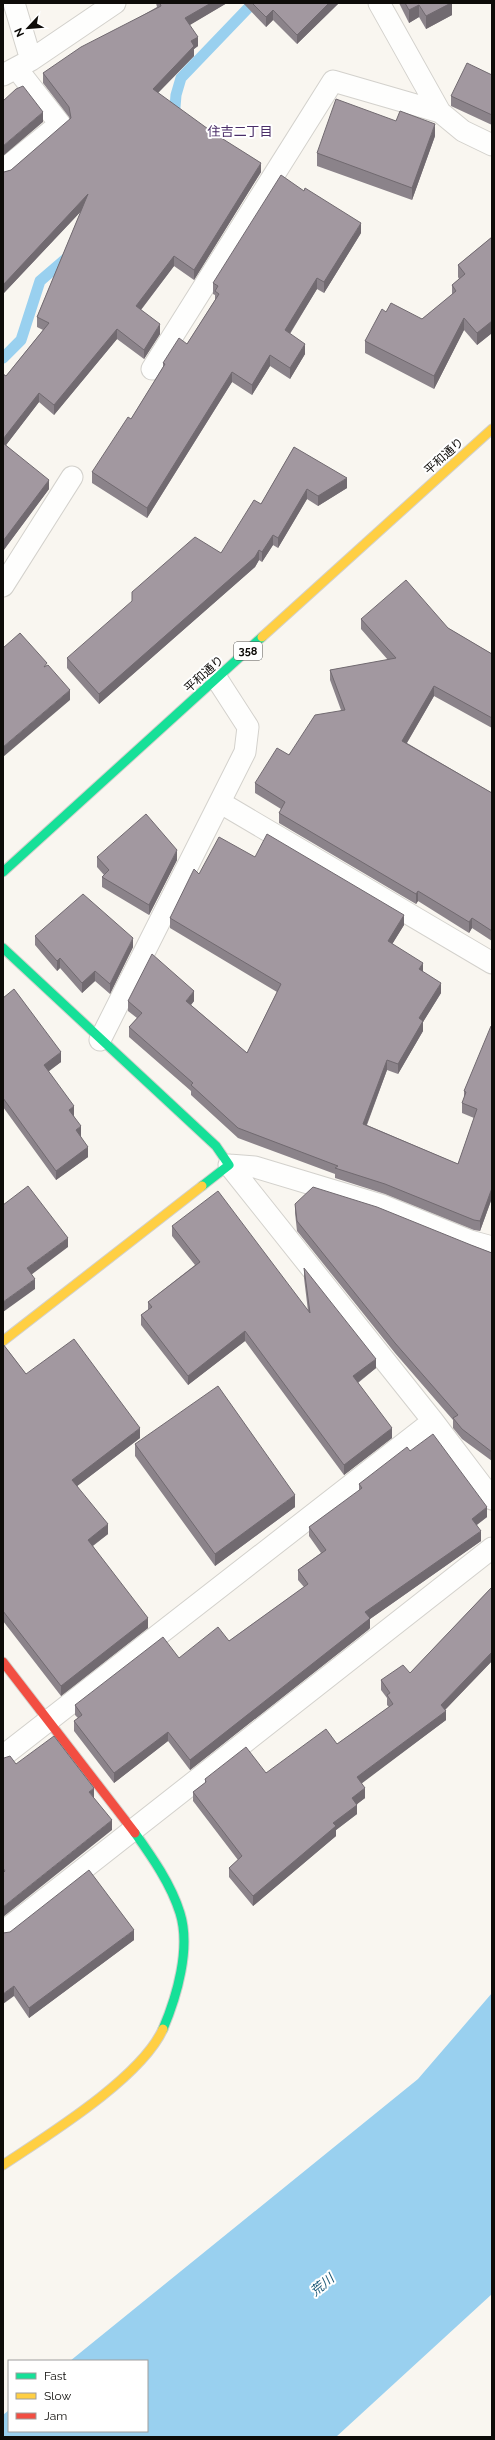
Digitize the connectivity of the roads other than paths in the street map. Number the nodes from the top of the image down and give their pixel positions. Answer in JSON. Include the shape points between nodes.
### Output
{"nodes":[{"id":1,"x":14,"y":3,"type":"edge"},
{"id":2,"x":115,"y":3,"type":"edge"},
{"id":3,"x":379,"y":3,"type":"edge"},
{"id":4,"x":17,"y":68,"type":"edge"},
{"id":5,"x":440,"y":112,"type":"junction"},
{"id":6,"x":492,"y":145,"type":"edge"},
{"id":7,"x":3,"y":170,"type":"edge"},
{"id":8,"x":152,"y":370,"type":"dead end"},
{"id":9,"x":492,"y":429,"type":"edge"},
{"id":10,"x":72,"y":477,"type":"dead end"},
{"id":11,"x":3,"y":586,"type":"edge"},
{"id":12,"x":217,"y":679,"type":"junction"},
{"id":13,"x":221,"y":803,"type":"junction"},
{"id":14,"x":3,"y":872,"type":"edge"},
{"id":15,"x":3,"y":948,"type":"edge"},
{"id":16,"x":492,"y":963,"type":"edge"},
{"id":17,"x":100,"y":1040,"type":"junction"},
{"id":18,"x":229,"y":1165,"type":"junction"},
{"id":19,"x":492,"y":1247,"type":"edge"},
{"id":20,"x":3,"y":1341,"type":"edge"},
{"id":21,"x":433,"y":1421,"type":"junction"},
{"id":22,"x":492,"y":1500,"type":"edge"},
{"id":23,"x":492,"y":1548,"type":"edge"},
{"id":24,"x":3,"y":1662,"type":"edge"},
{"id":25,"x":50,"y":1721,"type":"junction"},
{"id":26,"x":3,"y":1756,"type":"edge"},
{"id":27,"x":134,"y":1830,"type":"junction"},
{"id":28,"x":3,"y":1932,"type":"edge"},
{"id":29,"x":3,"y":2165,"type":"edge"}],
"edges":[{"from":1,"to":4,"type":"lane"},
{"from":2,"to":4,"type":"lane"},
{"from":3,"to":5,"type":"lane"},
{"from":4,"to":7,"type":"lane","via":[[60,124]]},
{"from":5,"to":6,"type":"lane","via":[[463,131]]},
{"from":5,"to":8,"type":"lane","via":[[333,81]]},
{"from":9,"to":12,"type":"main road","name":"平和通り","number":"358"},
{"from":10,"to":11,"type":"lane"},
{"from":12,"to":13,"type":"lane","via":[[248,727],[245,752]]},
{"from":12,"to":14,"type":"main road","name":"平和通り","number":"358"},
{"from":13,"to":16,"type":"lane"},
{"from":13,"to":17,"type":"lane"},
{"from":15,"to":17,"type":"main road"},
{"from":17,"to":18,"type":"main road","via":[[216,1146]]},
{"from":18,"to":19,"type":"lane","via":[[255,1167],[381,1205],[470,1241]]},
{"from":18,"to":20,"type":"main road"},
{"from":18,"to":21,"type":"lane"},
{"from":21,"to":22,"type":"lane"},
{"from":21,"to":25,"type":"lane"},
{"from":23,"to":27,"type":"lane"},
{"from":24,"to":25,"type":"main road"},
{"from":25,"to":26,"type":"lane"},
{"from":25,"to":27,"type":"main road"},
{"from":27,"to":28,"type":"lane"},
{"from":27,"to":29,"type":"main road","via":[[161,1873],[181,1914],[183,1959],[170,2013],[154,2044],[122,2077],[69,2121]]}]}
